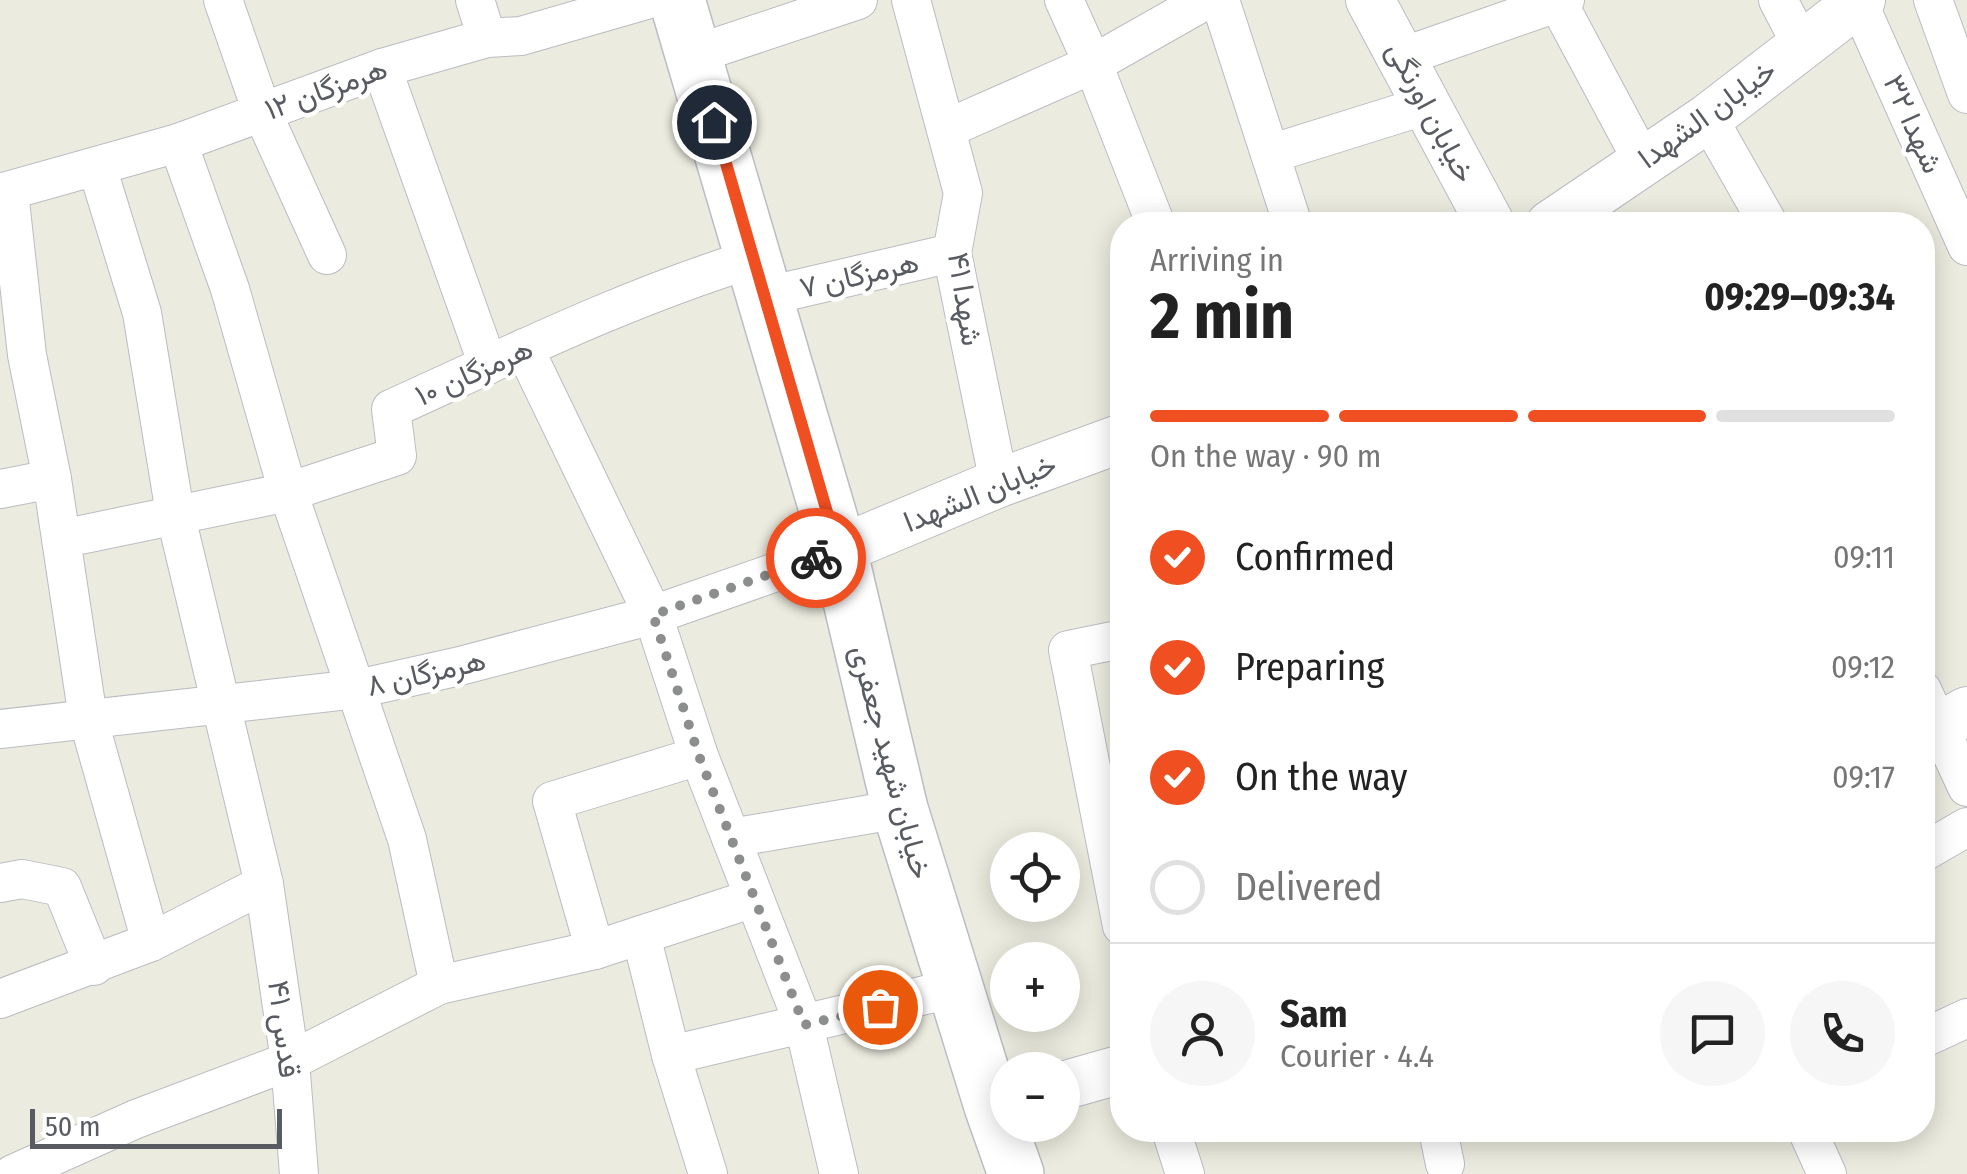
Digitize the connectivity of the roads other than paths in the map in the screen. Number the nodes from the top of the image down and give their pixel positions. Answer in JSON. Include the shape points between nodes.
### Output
{"nodes":[{"id":1,"x":223,"y":0,"type":"edge"},
{"id":2,"x":475,"y":0,"type":"edge"},
{"id":3,"x":646,"y":0,"type":"edge"},
{"id":4,"x":677,"y":0,"type":"edge"},
{"id":5,"x":858,"y":0,"type":"edge"},
{"id":6,"x":911,"y":0,"type":"edge"},
{"id":7,"x":1064,"y":0,"type":"edge"},
{"id":8,"x":1206,"y":0,"type":"edge"},
{"id":9,"x":1220,"y":0,"type":"edge"},
{"id":10,"x":1370,"y":0,"type":"edge"},
{"id":11,"x":1778,"y":0,"type":"edge"},
{"id":12,"x":1933,"y":0,"type":"edge"},
{"id":13,"x":1859,"y":1,"type":"edge"},
{"id":14,"x":1561,"y":2,"type":"edge"},
{"id":15,"x":488,"y":38,"type":"junction"},
{"id":16,"x":1801,"y":44,"type":"junction"},
{"id":17,"x":694,"y":55,"type":"junction"},
{"id":18,"x":1402,"y":57,"type":"junction"},
{"id":19,"x":1093,"y":64,"type":"junction"},
{"id":20,"x":382,"y":68,"type":"junction"},
{"id":21,"x":1967,"y":94,"type":"edge"},
{"id":22,"x":1426,"y":105,"type":"junction"},
{"id":23,"x":262,"y":112,"type":"junction"},
{"id":24,"x":1708,"y":118,"type":"junction"},
{"id":25,"x":946,"y":129,"type":"junction"},
{"id":26,"x":178,"y":143,"type":"junction"},
{"id":27,"x":1270,"y":154,"type":"junction"},
{"id":28,"x":1642,"y":162,"type":"junction"},
{"id":29,"x":97,"y":167,"type":"junction"},
{"id":30,"x":5,"y":192,"type":"edge"},
{"id":31,"x":1151,"y":212,"type":"edge"},
{"id":32,"x":1289,"y":212,"type":"edge"},
{"id":33,"x":1484,"y":212,"type":"edge"},
{"id":34,"x":1569,"y":212,"type":"edge"},
{"id":35,"x":1761,"y":212,"type":"edge"},
{"id":36,"x":1967,"y":246,"type":"edge"},
{"id":37,"x":327,"y":254,"type":"dead end"},
{"id":38,"x":952,"y":254,"type":"junction"},
{"id":39,"x":10,"y":258,"type":"edge"},
{"id":40,"x":761,"y":277,"type":"junction"},
{"id":41,"x":524,"y":348,"type":"junction"},
{"id":42,"x":488,"y":365,"type":"junction"},
{"id":43,"x":1110,"y":442,"type":"edge"},
{"id":44,"x":52,"y":479,"type":"junction"},
{"id":45,"x":998,"y":483,"type":"junction"},
{"id":46,"x":0,"y":489,"type":"edge"},
{"id":47,"x":288,"y":492,"type":"junction"},
{"id":48,"x":176,"y":514,"type":"junction"},
{"id":49,"x":62,"y":539,"type":"junction"},
{"id":50,"x":838,"y":550,"type":"junction"},
{"id":51,"x":653,"y":615,"type":"junction"},
{"id":52,"x":1110,"y":641,"type":"edge"},
{"id":53,"x":358,"y":689,"type":"junction"},
{"id":54,"x":220,"y":704,"type":"junction"},
{"id":55,"x":1938,"y":716,"type":"edge"},
{"id":56,"x":88,"y":718,"type":"junction"},
{"id":57,"x":0,"y":728,"type":"edge"},
{"id":58,"x":699,"y":756,"type":"junction"},
{"id":59,"x":1967,"y":786,"type":"edge"},
{"id":60,"x":900,"y":809,"type":"junction"},
{"id":61,"x":1967,"y":827,"type":"edge"},
{"id":62,"x":731,"y":838,"type":"junction"},
{"id":63,"x":1935,"y":846,"type":"edge"},
{"id":64,"x":1110,"y":865,"type":"edge"},
{"id":65,"x":0,"y":883,"type":"edge"},
{"id":66,"x":264,"y":884,"type":"junction"},
{"id":67,"x":754,"y":898,"type":"junction"},
{"id":68,"x":642,"y":934,"type":"junction"},
{"id":69,"x":152,"y":942,"type":"junction"},
{"id":70,"x":595,"y":950,"type":"junction"},
{"id":71,"x":94,"y":966,"type":"junction"},
{"id":72,"x":440,"y":985,"type":"junction"},
{"id":73,"x":955,"y":988,"type":"junction"},
{"id":74,"x":0,"y":998,"type":"edge"},
{"id":75,"x":1967,"y":1018,"type":"edge"},
{"id":76,"x":804,"y":1025,"type":"junction"},
{"id":77,"x":1935,"y":1033,"type":"edge"},
{"id":78,"x":672,"y":1055,"type":"junction"},
{"id":79,"x":290,"y":1061,"type":"junction"},
{"id":80,"x":1110,"y":1073,"type":"edge"},
{"id":81,"x":990,"y":1078,"type":"edge"},
{"id":82,"x":1080,"y":1081,"type":"edge"},
{"id":83,"x":1009,"y":1142,"type":"edge"},
{"id":84,"x":1175,"y":1142,"type":"edge"},
{"id":85,"x":1812,"y":1142,"type":"edge"},
{"id":86,"x":13,"y":1174,"type":"edge"},
{"id":87,"x":299,"y":1174,"type":"edge"},
{"id":88,"x":708,"y":1174,"type":"edge"},
{"id":89,"x":839,"y":1174,"type":"edge"},
{"id":90,"x":1016,"y":1174,"type":"edge"},
{"id":91,"x":1185,"y":1174,"type":"edge"},
{"id":92,"x":1826,"y":1174,"type":"edge"}],
"edges":[{"from":1,"to":23,"type":"street"},
{"from":2,"to":15,"type":"street"},
{"from":3,"to":15,"type":"street","name":"هرمزگان ۱۲","via":[[522,36]]},
{"from":4,"to":17,"type":"main road","name":"خیابان شهید جعفری"},
{"from":5,"to":17,"type":"street"},
{"from":6,"to":25,"type":"street","name":"شهدا ۴۱"},
{"from":7,"to":19,"type":"street"},
{"from":8,"to":19,"type":"street"},
{"from":9,"to":27,"type":"street"},
{"from":10,"to":18,"type":"street","name":"خیابان اورنگی"},
{"from":11,"to":16,"type":"street"},
{"from":12,"to":21,"type":"street"},
{"from":13,"to":16,"type":"street","name":"خیابان الشهدا"},
{"from":13,"to":36,"type":"street","name":"شهدا ۳۲"},
{"from":14,"to":18,"type":"street"},
{"from":14,"to":28,"type":"street"},
{"from":15,"to":20,"type":"street","name":"هرمزگان ۱۲"},
{"from":16,"to":24,"type":"street","name":"خیابان الشهدا"},
{"from":17,"to":40,"type":"main road","name":"خیابان شهید جعفری"},
{"from":18,"to":22,"type":"street","name":"خیابان اورنگی"},
{"from":19,"to":25,"type":"street"},
{"from":19,"to":31,"type":"street"},
{"from":20,"to":23,"type":"street","name":"هرمزگان ۱۲"},
{"from":20,"to":42,"type":"street"},
{"from":22,"to":27,"type":"street"},
{"from":22,"to":33,"type":"street","name":"خیابان اورنگی"},
{"from":23,"to":26,"type":"street","name":"هرمزگان ۱۲"},
{"from":23,"to":37,"type":"street"},
{"from":24,"to":28,"type":"street","name":"خیابان الشهدا"},
{"from":24,"to":35,"type":"street"},
{"from":25,"to":38,"type":"street","name":"شهدا ۴۱","via":[[963,193]]},
{"from":26,"to":29,"type":"street","name":"هرمزگان ۱۲"},
{"from":26,"to":47,"type":"street","via":[[230,289]]},
{"from":27,"to":32,"type":"street"},
{"from":28,"to":34,"type":"street","name":"خیابان الشهدا"},
{"from":29,"to":30,"type":"street","name":"هرمزگان ۱۲"},
{"from":29,"to":48,"type":"street","name":"قدس ۴۱","via":[[142,313]]},
{"from":30,"to":39,"type":"street"},
{"from":38,"to":40,"type":"street","name":"هرمزگان ۷"},
{"from":38,"to":45,"type":"street","name":"شهدا ۴۱"},
{"from":39,"to":44,"type":"street"},
{"from":40,"to":41,"type":"street","name":"هرمزگان ۱۰","via":[[696,276]]},
{"from":40,"to":50,"type":"main road","name":"خیابان شهید جعفری"},
{"from":41,"to":42,"type":"street","name":"هرمزگان ۱۰"},
{"from":41,"to":51,"type":"street"},
{"from":42,"to":47,"type":"street","name":"هرمزگان ۱۰","via":[[392,410],[397,456]]},
{"from":43,"to":45,"type":"street","name":"خیابان الشهدا"},
{"from":44,"to":46,"type":"street"},
{"from":44,"to":49,"type":"street"},
{"from":45,"to":50,"type":"street","name":"خیابان الشهدا"},
{"from":47,"to":48,"type":"street","name":"هرمزگان ۱۰"},
{"from":47,"to":53,"type":"street"},
{"from":48,"to":49,"type":"street","name":"هرمزگان ۱۰"},
{"from":48,"to":54,"type":"street","name":"قدس ۴۱"},
{"from":49,"to":56,"type":"street"},
{"from":50,"to":51,"type":"street","name":"هرمزگان ۸"},
{"from":50,"to":60,"type":"main road","name":"خیابان شهید جعفری"},
{"from":51,"to":53,"type":"street","name":"هرمزگان ۸"},
{"from":51,"to":58,"type":"street"},
{"from":52,"to":64,"type":"street","via":[[1068,650]]},
{"from":53,"to":54,"type":"street","name":"هرمزگان ۸"},
{"from":53,"to":72,"type":"street","via":[[407,839]]},
{"from":54,"to":56,"type":"street","name":"هرمزگان ۸"},
{"from":54,"to":66,"type":"street","name":"قدس ۴۱"},
{"from":55,"to":59,"type":"street"},
{"from":56,"to":57,"type":"street","name":"هرمزگان ۸"},
{"from":56,"to":69,"type":"street"},
{"from":58,"to":62,"type":"street"},
{"from":58,"to":70,"type":"street","via":[[552,802]]},
{"from":60,"to":62,"type":"street"},
{"from":60,"to":73,"type":"main road","name":"خیابان شهید جعفری"},
{"from":61,"to":63,"type":"street"},
{"from":62,"to":67,"type":"street"},
{"from":65,"to":71,"type":"street","via":[[22,879],[62,887]]},
{"from":66,"to":69,"type":"street"},
{"from":66,"to":79,"type":"street","name":"قدس ۴۱"},
{"from":67,"to":68,"type":"street"},
{"from":67,"to":76,"type":"street"},
{"from":68,"to":70,"type":"street"},
{"from":68,"to":78,"type":"street"},
{"from":69,"to":71,"type":"street"},
{"from":70,"to":72,"type":"street"},
{"from":71,"to":74,"type":"street"},
{"from":72,"to":79,"type":"street"},
{"from":73,"to":76,"type":"street"},
{"from":73,"to":81,"type":"main road","name":"خیابان شهید جعفری"},
{"from":75,"to":77,"type":"street"},
{"from":76,"to":78,"type":"street"},
{"from":76,"to":89,"type":"street"},
{"from":78,"to":88,"type":"street"},
{"from":79,"to":86,"type":"street"},
{"from":79,"to":87,"type":"street","name":"قدس ۴۱"},
{"from":80,"to":82,"type":"street"},
{"from":83,"to":90,"type":"main road","name":"خیابان شهید جعفری"},
{"from":84,"to":91,"type":"street"},
{"from":85,"to":92,"type":"street"}]}
